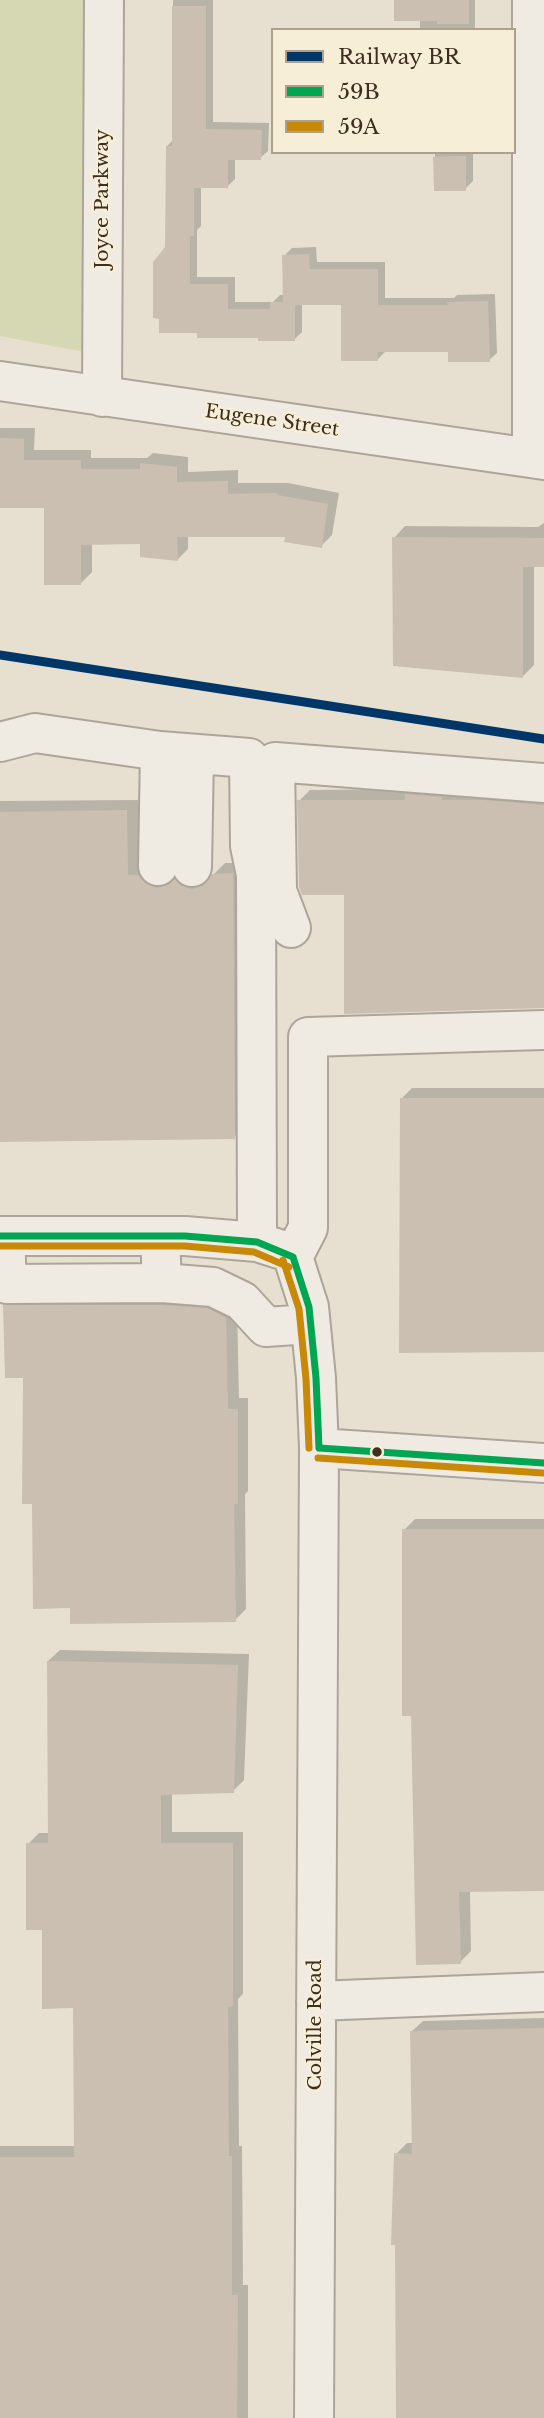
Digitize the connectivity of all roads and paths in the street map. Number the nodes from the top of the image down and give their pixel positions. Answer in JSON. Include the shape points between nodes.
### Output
{"nodes":[{"id":1,"x":104,"y":0,"type":"edge"},
{"id":2,"x":532,"y":0,"type":"edge"},
{"id":3,"x":0,"y":381,"type":"edge"},
{"id":4,"x":102,"y":397,"type":"junction"},
{"id":5,"x":538,"y":459,"type":"edge"},
{"id":6,"x":0,"y":742,"type":"edge"},
{"id":7,"x":177,"y":753,"type":"junction"},
{"id":8,"x":544,"y":783,"type":"edge"},
{"id":9,"x":175,"y":867,"type":"dead end"},
{"id":10,"x":291,"y":928,"type":"dead end"},
{"id":11,"x":544,"y":1030,"type":"edge"},
{"id":12,"x":2,"y":1236,"type":"edge"},
{"id":13,"x":160,"y":1236,"type":"junction"},
{"id":14,"x":257,"y":1242,"type":"junction"},
{"id":15,"x":293,"y":1257,"type":"junction"},
{"id":16,"x":162,"y":1283,"type":"junction"},
{"id":17,"x":310,"y":1324,"type":"junction"},
{"id":18,"x":319,"y":1448,"type":"junction"},
{"id":19,"x":544,"y":1463,"type":"edge"},
{"id":20,"x":544,"y":1992,"type":"edge"},
{"id":21,"x":316,"y":2001,"type":"junction"},
{"id":22,"x":314,"y":2418,"type":"edge"}],
"edges":[{"from":1,"to":4,"type":"street","name":"Joyce Parkway"},
{"from":2,"to":5,"type":"street"},
{"from":3,"to":4,"type":"street","name":"Eugene Street"},
{"from":4,"to":5,"type":"street","name":"Eugene Street"},
{"from":6,"to":7,"type":"street","via":[[35,733]]},
{"from":7,"to":9,"type":"street"},
{"from":7,"to":14,"type":"street","via":[[249,758],[250,846],[256,875]]},
{"from":8,"to":10,"type":"street","via":[[275,762],[277,891]]},
{"from":11,"to":15,"type":"street","via":[[308,1037],[308,1228]]},
{"from":12,"to":13,"type":"street"},
{"from":12,"to":16,"type":"street","via":[[6,1284]]},
{"from":13,"to":14,"type":"street"},
{"from":13,"to":16,"type":"street"},
{"from":14,"to":15,"type":"street"},
{"from":15,"to":17,"type":"street","name":"Colville Road"},
{"from":16,"to":17,"type":"street","via":[[213,1287],[242,1301],[266,1327]]},
{"from":17,"to":18,"type":"street","name":"Colville Road"},
{"from":18,"to":19,"type":"street"},
{"from":18,"to":21,"type":"street","name":"Colville Road"},
{"from":20,"to":21,"type":"street"},
{"from":21,"to":22,"type":"street","name":"Colville Road"}]}
